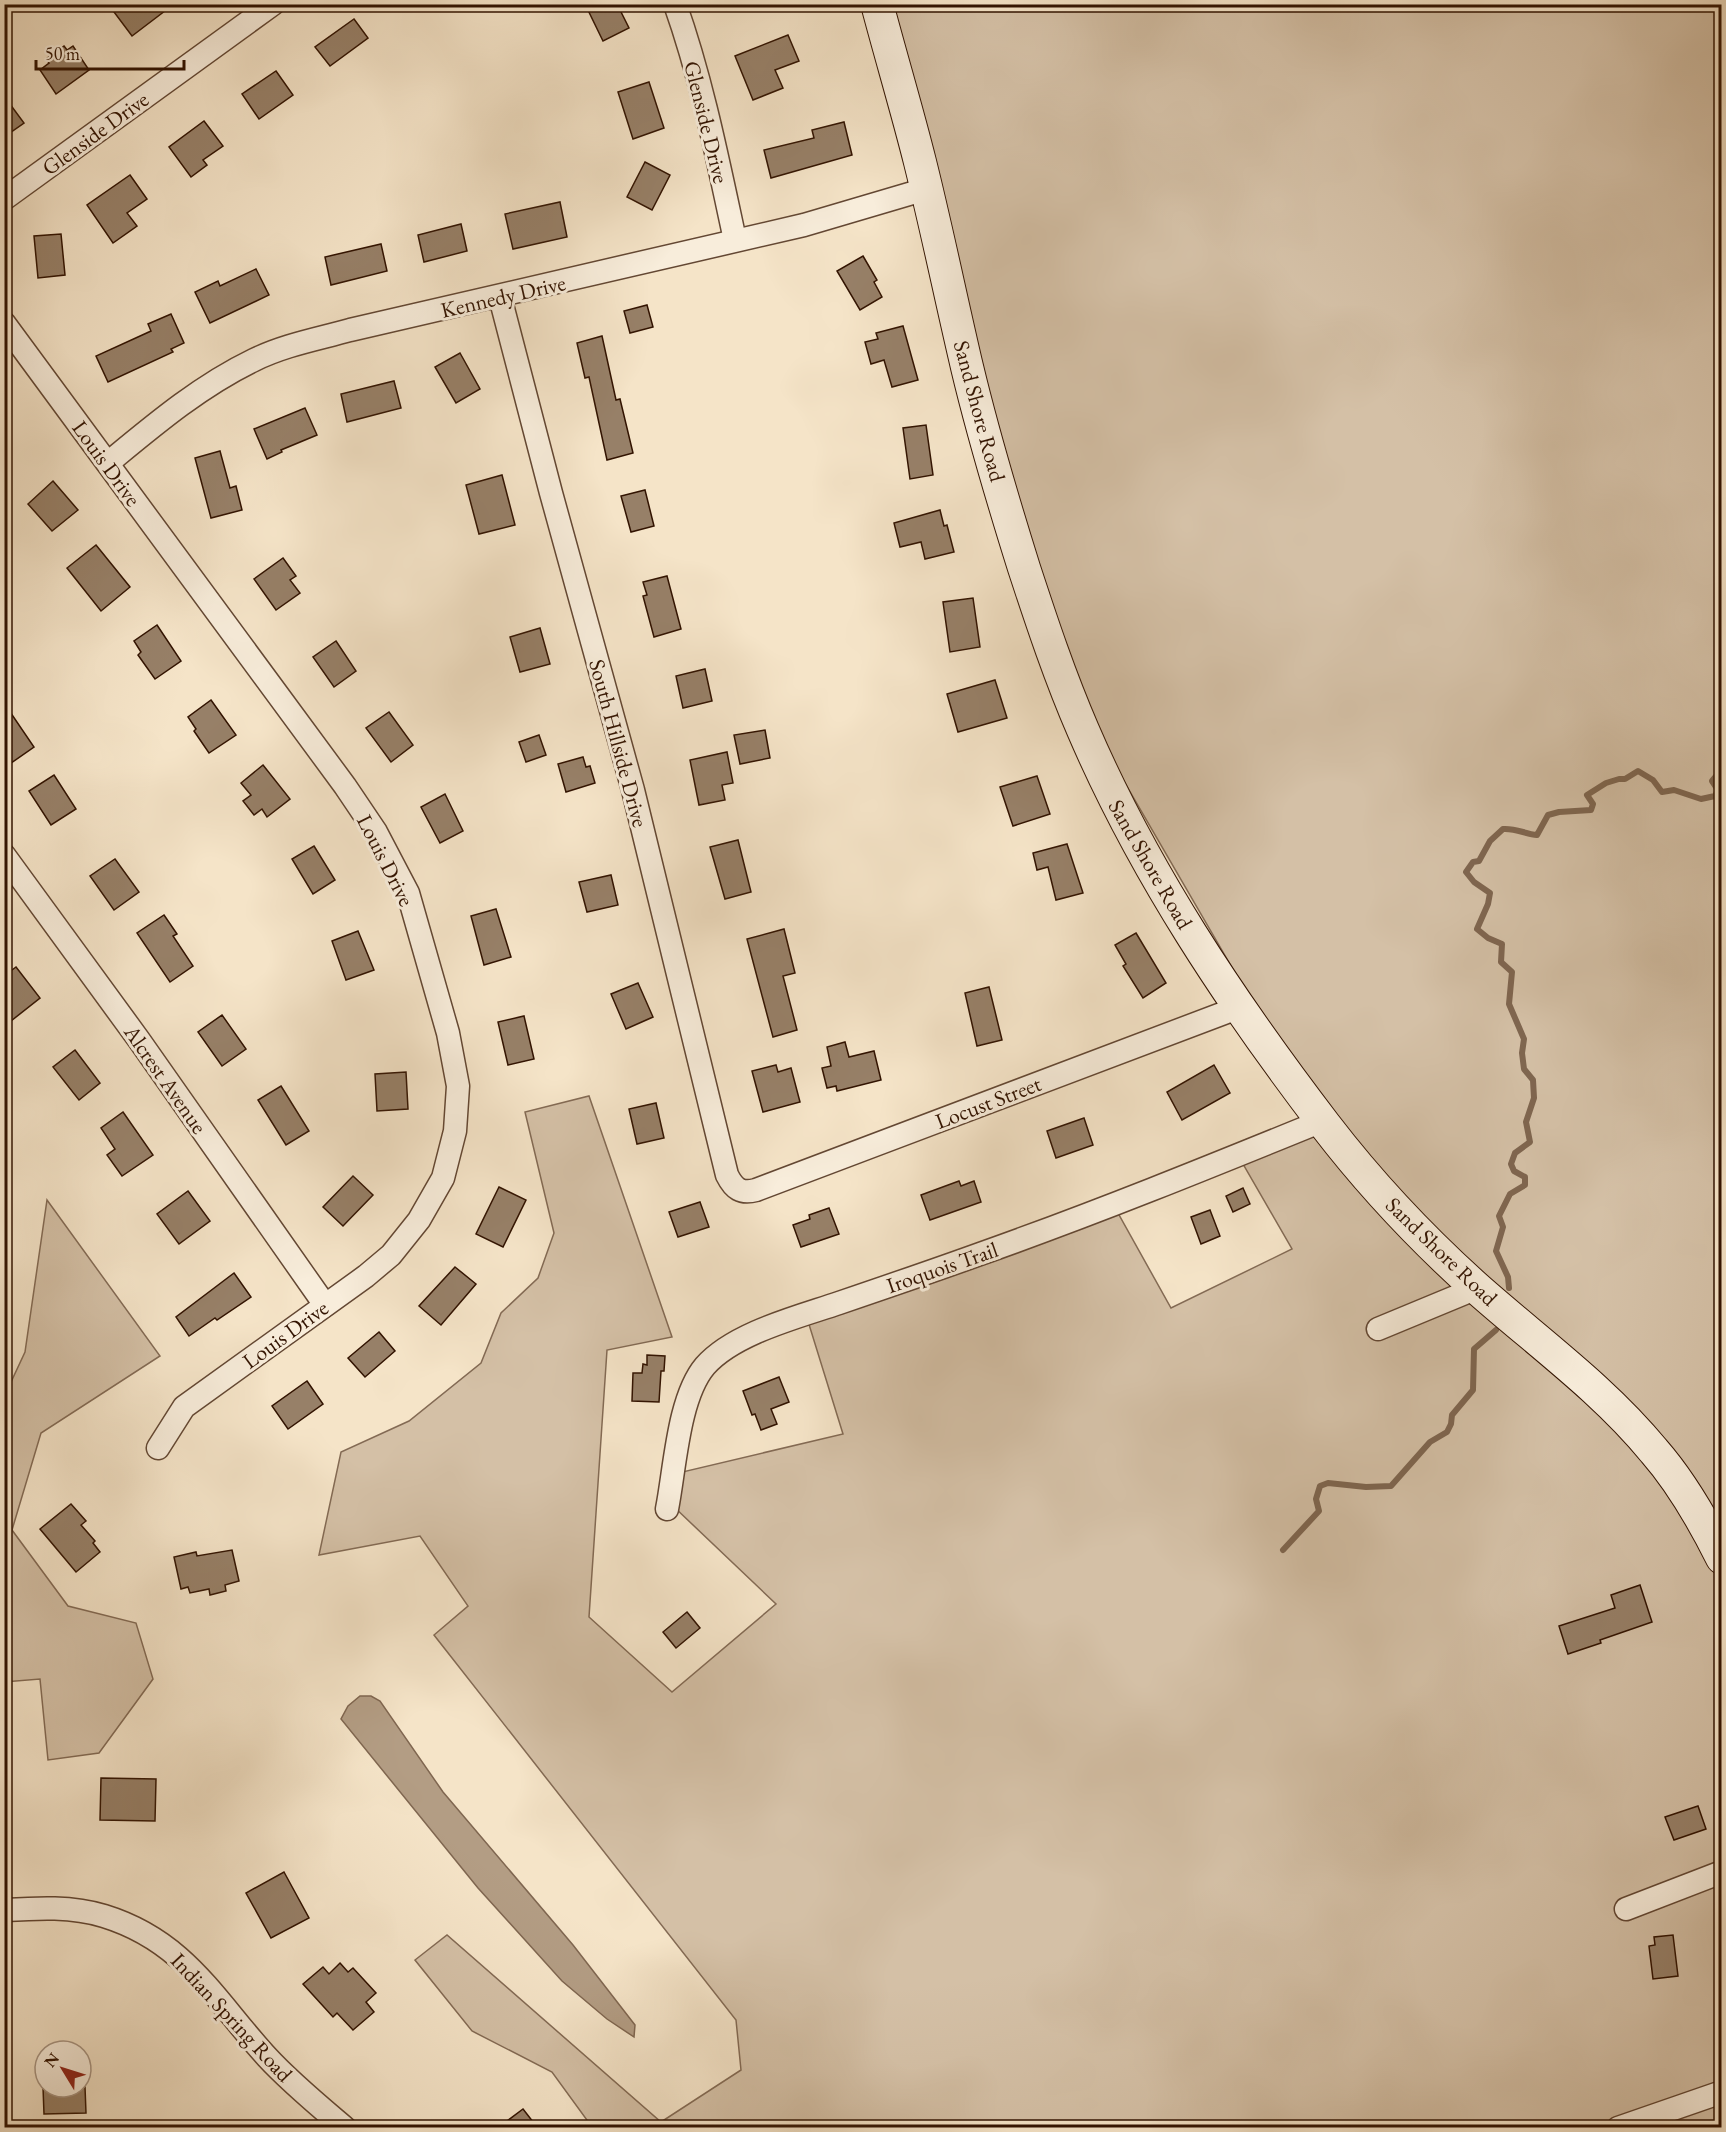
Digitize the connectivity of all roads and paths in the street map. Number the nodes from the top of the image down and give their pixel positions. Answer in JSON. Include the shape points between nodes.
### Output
{"nodes":[{"id":1,"x":273,"y":4,"type":"edge"},
{"id":2,"x":675,"y":4,"type":"edge"},
{"id":3,"x":877,"y":4,"type":"edge"},
{"id":4,"x":926,"y":189,"type":"junction"},
{"id":5,"x":4,"y":199,"type":"edge"},
{"id":6,"x":735,"y":240,"type":"junction"},
{"id":7,"x":500,"y":297,"type":"junction"},
{"id":8,"x":4,"y":322,"type":"edge"},
{"id":9,"x":108,"y":463,"type":"junction"},
{"id":10,"x":4,"y":855,"type":"edge"},
{"id":11,"x":1240,"y":1006,"type":"junction"},
{"id":12,"x":1322,"y":1121,"type":"junction"},
{"id":13,"x":735,"y":1188,"type":"joint"},
{"id":14,"x":1479,"y":1290,"type":"junction"},
{"id":15,"x":325,"y":1305,"type":"junction"},
{"id":16,"x":1378,"y":1329,"type":"dead end"},
{"id":17,"x":158,"y":1448,"type":"dead end"},
{"id":18,"x":667,"y":1509,"type":"dead end"},
{"id":19,"x":1722,"y":1558,"type":"edge"},
{"id":20,"x":1722,"y":1872,"type":"edge"},
{"id":21,"x":1626,"y":1909,"type":"dead end"},
{"id":22,"x":4,"y":1910,"type":"edge"},
{"id":23,"x":1722,"y":2092,"type":"edge"},
{"id":24,"x":345,"y":2127,"type":"edge"},
{"id":25,"x":1618,"y":2127,"type":"edge"}],
"edges":[{"from":1,"to":5,"type":"street","name":"Glenside Drive"},
{"from":2,"to":6,"type":"street","name":"Glenside Drive","via":[[714,143]]},
{"from":3,"to":4,"type":"street","name":"Sand Shore Road"},
{"from":4,"to":6,"type":"street","name":"Kennedy Drive","via":[[804,225]]},
{"from":4,"to":11,"type":"street","name":"Sand Shore Road","via":[[988,447],[1057,668],[1135,840]]},
{"from":6,"to":7,"type":"street","name":"Kennedy Drive"},
{"from":7,"to":9,"type":"street","name":"Kennedy Drive","via":[[350,330],[256,359],[225,375],[155,423]]},
{"from":7,"to":13,"type":"street","name":"South Hillside Drive","via":[[633,790],[728,1175]]},
{"from":8,"to":9,"type":"street","name":"Louis Drive"},
{"from":9,"to":15,"type":"street","name":"Louis Drive","via":[[376,832],[408,893],[448,1033],[458,1086],[455,1131],[443,1178],[419,1220],[391,1255]]},
{"from":10,"to":15,"type":"street","name":"Alcrest Avenue"},
{"from":11,"to":12,"type":"street","name":"Sand Shore Road"},
{"from":11,"to":13,"type":"street","name":"Locust Street","via":[[756,1190],[744,1192]]},
{"from":12,"to":14,"type":"street","name":"Sand Shore Road","via":[[1394,1206]]},
{"from":12,"to":18,"type":"street","name":"Iroquois Trail","via":[[1147,1192],[743,1339],[713,1358],[694,1384],[685,1409]]},
{"from":14,"to":16,"type":"street"},
{"from":14,"to":19,"type":"street","name":"Sand Shore Road","via":[[1603,1398],[1658,1454],[1696,1509]]},
{"from":15,"to":17,"type":"street","name":"Louis Drive","via":[[184,1407]]},
{"from":20,"to":21,"type":"street"},
{"from":22,"to":24,"type":"street","name":"Indian Spring Road","via":[[84,1911],[127,1924],[169,1948],[190,1966],[274,2064]]},
{"from":23,"to":25,"type":"street"}]}
